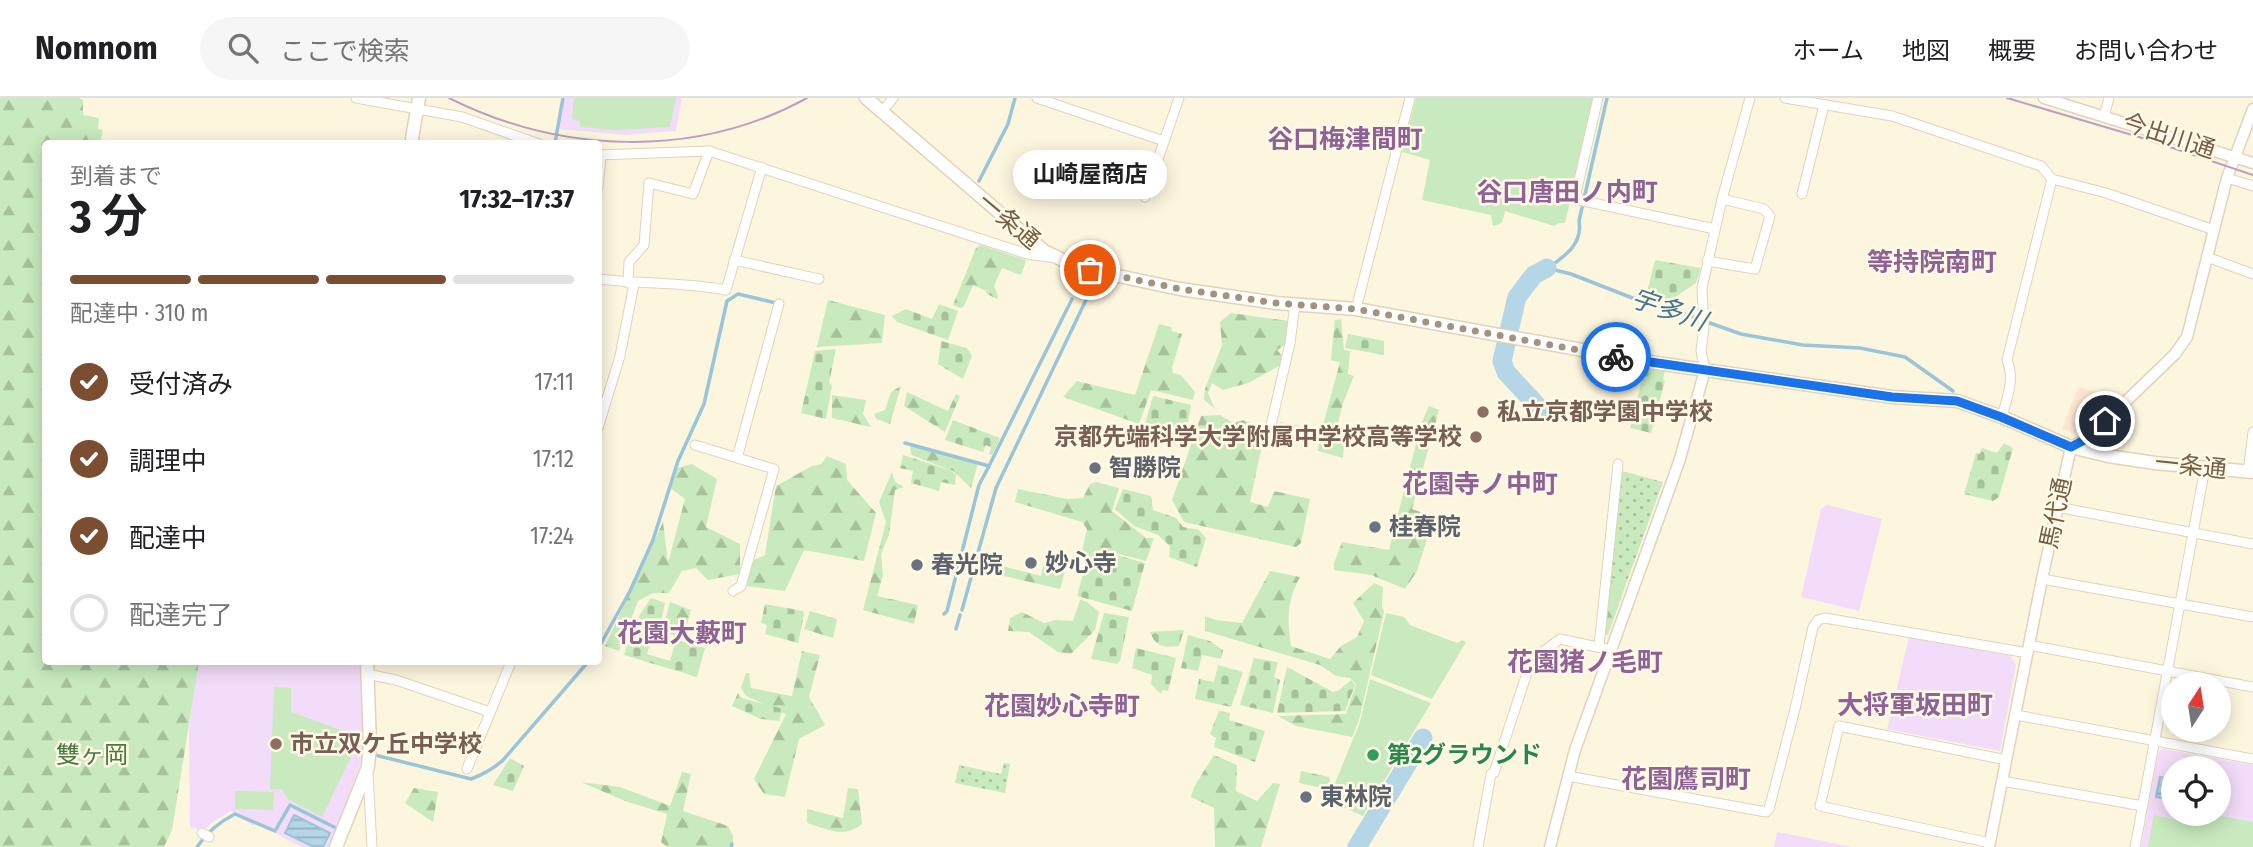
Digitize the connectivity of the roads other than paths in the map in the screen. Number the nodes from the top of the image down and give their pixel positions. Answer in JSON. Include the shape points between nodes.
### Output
{"nodes":[{"id":1,"x":356,"y":98,"type":"edge"},
{"id":2,"x":866,"y":98,"type":"edge"},
{"id":3,"x":893,"y":98,"type":"edge"},
{"id":4,"x":1037,"y":98,"type":"edge"},
{"id":5,"x":1179,"y":98,"type":"edge"},
{"id":6,"x":1410,"y":98,"type":"edge"},
{"id":7,"x":1598,"y":98,"type":"edge"},
{"id":8,"x":1750,"y":98,"type":"edge"},
{"id":9,"x":1785,"y":98,"type":"edge"},
{"id":10,"x":2044,"y":98,"type":"edge"},
{"id":11,"x":2109,"y":98,"type":"edge"},
{"id":12,"x":418,"y":103,"type":"edge"},
{"id":13,"x":1824,"y":105,"type":"junction"},
{"id":14,"x":2253,"y":109,"type":"edge"},
{"id":15,"x":882,"y":112,"type":"junction"},
{"id":16,"x":2104,"y":116,"type":"junction"},
{"id":17,"x":412,"y":140,"type":"edge"},
{"id":18,"x":522,"y":140,"type":"edge"},
{"id":19,"x":1164,"y":141,"type":"junction"},
{"id":20,"x":709,"y":151,"type":"junction"},
{"id":21,"x":602,"y":155,"type":"edge"},
{"id":22,"x":2234,"y":157,"type":"junction"},
{"id":23,"x":2253,"y":163,"type":"edge"},
{"id":24,"x":762,"y":167,"type":"junction"},
{"id":25,"x":2227,"y":178,"type":"junction"},
{"id":26,"x":2052,"y":179,"type":"junction"},
{"id":27,"x":2253,"y":186,"type":"edge"},
{"id":28,"x":1802,"y":194,"type":"dead end"},
{"id":29,"x":1144,"y":197,"type":"dead end"},
{"id":30,"x":1722,"y":199,"type":"junction"},
{"id":31,"x":1715,"y":229,"type":"junction"},
{"id":32,"x":2214,"y":230,"type":"junction"},
{"id":33,"x":2207,"y":257,"type":"junction"},
{"id":34,"x":1059,"y":258,"type":"junction"},
{"id":35,"x":734,"y":260,"type":"junction"},
{"id":36,"x":1707,"y":261,"type":"junction"},
{"id":37,"x":2253,"y":274,"type":"edge"},
{"id":38,"x":602,"y":279,"type":"edge"},
{"id":39,"x":819,"y":279,"type":"dead end"},
{"id":40,"x":631,"y":283,"type":"junction"},
{"id":41,"x":779,"y":304,"type":"dead end"},
{"id":42,"x":1295,"y":304,"type":"junction"},
{"id":43,"x":1356,"y":309,"type":"junction"},
{"id":44,"x":1705,"y":370,"type":"junction"},
{"id":45,"x":602,"y":415,"type":"edge"},
{"id":46,"x":2001,"y":417,"type":"junction"},
{"id":47,"x":1271,"y":425,"type":"dead end"},
{"id":48,"x":2253,"y":432,"type":"edge"},
{"id":49,"x":695,"y":445,"type":"dead end"},
{"id":50,"x":2071,"y":447,"type":"junction"},
{"id":51,"x":737,"y":458,"type":"junction"},
{"id":52,"x":1618,"y":464,"type":"dead end"},
{"id":53,"x":2205,"y":468,"type":"junction"},
{"id":54,"x":2250,"y":472,"type":"edge"},
{"id":55,"x":2057,"y":507,"type":"junction"},
{"id":56,"x":2193,"y":533,"type":"junction"},
{"id":57,"x":2253,"y":544,"type":"edge"},
{"id":58,"x":2042,"y":579,"type":"junction"},
{"id":59,"x":733,"y":590,"type":"dead end"},
{"id":60,"x":2180,"y":604,"type":"junction"},
{"id":61,"x":2253,"y":617,"type":"edge"},
{"id":62,"x":1599,"y":646,"type":"junction"},
{"id":63,"x":2029,"y":649,"type":"junction"},
{"id":64,"x":1611,"y":650,"type":"junction"},
{"id":65,"x":510,"y":665,"type":"edge"},
{"id":66,"x":367,"y":668,"type":"edge"},
{"id":67,"x":2168,"y":671,"type":"junction"},
{"id":68,"x":2253,"y":687,"type":"edge"},
{"id":69,"x":490,"y":712,"type":"junction"},
{"id":70,"x":2016,"y":715,"type":"junction"},
{"id":71,"x":2155,"y":741,"type":"junction"},
{"id":72,"x":369,"y":757,"type":"junction"},
{"id":73,"x":2253,"y":759,"type":"edge"},
{"id":74,"x":2006,"y":760,"type":"junction"},
{"id":75,"x":467,"y":769,"type":"dead end"},
{"id":76,"x":1568,"y":776,"type":"junction"},
{"id":77,"x":2002,"y":781,"type":"junction"},
{"id":78,"x":2143,"y":806,"type":"junction"},
{"id":79,"x":1990,"y":845,"type":"edge"},
{"id":80,"x":336,"y":847,"type":"edge"},
{"id":81,"x":372,"y":847,"type":"edge"},
{"id":82,"x":1478,"y":847,"type":"edge"},
{"id":83,"x":1550,"y":847,"type":"edge"},
{"id":84,"x":2135,"y":847,"type":"edge"}],
"edges":[{"from":1,"to":12,"type":"street"},
{"from":2,"to":15,"type":"main road","name":"一条通"},
{"from":3,"to":15,"type":"street"},
{"from":4,"to":19,"type":"street"},
{"from":5,"to":19,"type":"street"},
{"from":6,"to":43,"type":"street"},
{"from":7,"to":31,"type":"street","via":[[1576,193],[1584,202]]},
{"from":8,"to":30,"type":"street"},
{"from":9,"to":13,"type":"street"},
{"from":10,"to":16,"type":"street","name":"今出川通"},
{"from":11,"to":16,"type":"street"},
{"from":12,"to":17,"type":"main road"},
{"from":12,"to":18,"type":"street"},
{"from":13,"to":26,"type":"street","via":[[1892,116],[1934,129],[2041,166]]},
{"from":13,"to":28,"type":"street"},
{"from":14,"to":22,"type":"street","name":"馬代通"},
{"from":15,"to":34,"type":"main road","name":"一条通","via":[[1035,244]]},
{"from":16,"to":22,"type":"street","name":"今出川通"},
{"from":19,"to":29,"type":"street"},
{"from":20,"to":21,"type":"street"},
{"from":20,"to":24,"type":"street"},
{"from":20,"to":40,"type":"street","via":[[693,194],[649,183],[644,245],[629,262]]},
{"from":22,"to":23,"type":"street","name":"今出川通"},
{"from":22,"to":25,"type":"street","name":"馬代通"},
{"from":24,"to":34,"type":"street","via":[[1027,254]]},
{"from":24,"to":35,"type":"street"},
{"from":25,"to":27,"type":"street"},
{"from":25,"to":32,"type":"street","name":"馬代通"},
{"from":26,"to":32,"type":"street","via":[[2106,192]]},
{"from":26,"to":46,"type":"street","via":[[2007,360],[2012,371]]},
{"from":30,"to":31,"type":"street"},
{"from":30,"to":36,"type":"street","via":[[1764,209],[1770,216],[1755,269]]},
{"from":31,"to":36,"type":"street"},
{"from":32,"to":33,"type":"street","name":"馬代通"},
{"from":33,"to":37,"type":"street"},
{"from":33,"to":50,"type":"street","name":"馬代通","via":[[2181,347],[2088,438]]},
{"from":34,"to":42,"type":"main road","name":"一条通","via":[[1090,270],[1180,289]]},
{"from":35,"to":39,"type":"street"},
{"from":35,"to":40,"type":"street","via":[[726,289]]},
{"from":36,"to":44,"type":"street","via":[[1702,288]]},
{"from":38,"to":40,"type":"street"},
{"from":40,"to":45,"type":"street","via":[[620,356]]},
{"from":41,"to":51,"type":"street"},
{"from":42,"to":43,"type":"main road","name":"一条通"},
{"from":42,"to":47,"type":"street"},
{"from":43,"to":44,"type":"main road","name":"一条通"},
{"from":44,"to":46,"type":"main road","name":"一条通","via":[[1892,397],[1957,401]]},
{"from":44,"to":64,"type":"street","via":[[1679,462]]},
{"from":46,"to":50,"type":"main road","name":"一条通"},
{"from":48,"to":54,"type":"street"},
{"from":49,"to":51,"type":"street"},
{"from":50,"to":53,"type":"main road","name":"一条通"},
{"from":50,"to":55,"type":"street","name":"馬代通"},
{"from":51,"to":59,"type":"street","via":[[774,469],[741,586]]},
{"from":52,"to":62,"type":"street"},
{"from":53,"to":54,"type":"main road","name":"一条通"},
{"from":53,"to":56,"type":"street"},
{"from":55,"to":56,"type":"street"},
{"from":55,"to":58,"type":"street","name":"馬代通"},
{"from":56,"to":57,"type":"street"},
{"from":56,"to":60,"type":"street"},
{"from":58,"to":60,"type":"street"},
{"from":58,"to":63,"type":"street","name":"馬代通"},
{"from":60,"to":61,"type":"street"},
{"from":60,"to":67,"type":"street"},
{"from":62,"to":64,"type":"street"},
{"from":62,"to":82,"type":"street","via":[[1560,639],[1531,661],[1491,774]]},
{"from":63,"to":67,"type":"street"},
{"from":63,"to":70,"type":"street","name":"馬代通"},
{"from":63,"to":76,"type":"street","via":[[1818,620],[1766,813]]},
{"from":64,"to":76,"type":"street"},
{"from":65,"to":69,"type":"street"},
{"from":66,"to":69,"type":"street"},
{"from":66,"to":72,"type":"main road"},
{"from":67,"to":68,"type":"street"},
{"from":67,"to":71,"type":"street"},
{"from":69,"to":75,"type":"street"},
{"from":70,"to":71,"type":"street"},
{"from":70,"to":74,"type":"street","name":"馬代通"},
{"from":71,"to":73,"type":"street"},
{"from":71,"to":78,"type":"street"},
{"from":72,"to":80,"type":"main road"},
{"from":72,"to":81,"type":"street"},
{"from":74,"to":77,"type":"street","name":"馬代通"},
{"from":74,"to":79,"type":"street","via":[[1839,726],[1820,806]]},
{"from":76,"to":83,"type":"street"},
{"from":77,"to":78,"type":"street"},
{"from":77,"to":79,"type":"street","name":"馬代通"},
{"from":78,"to":84,"type":"street"}]}
